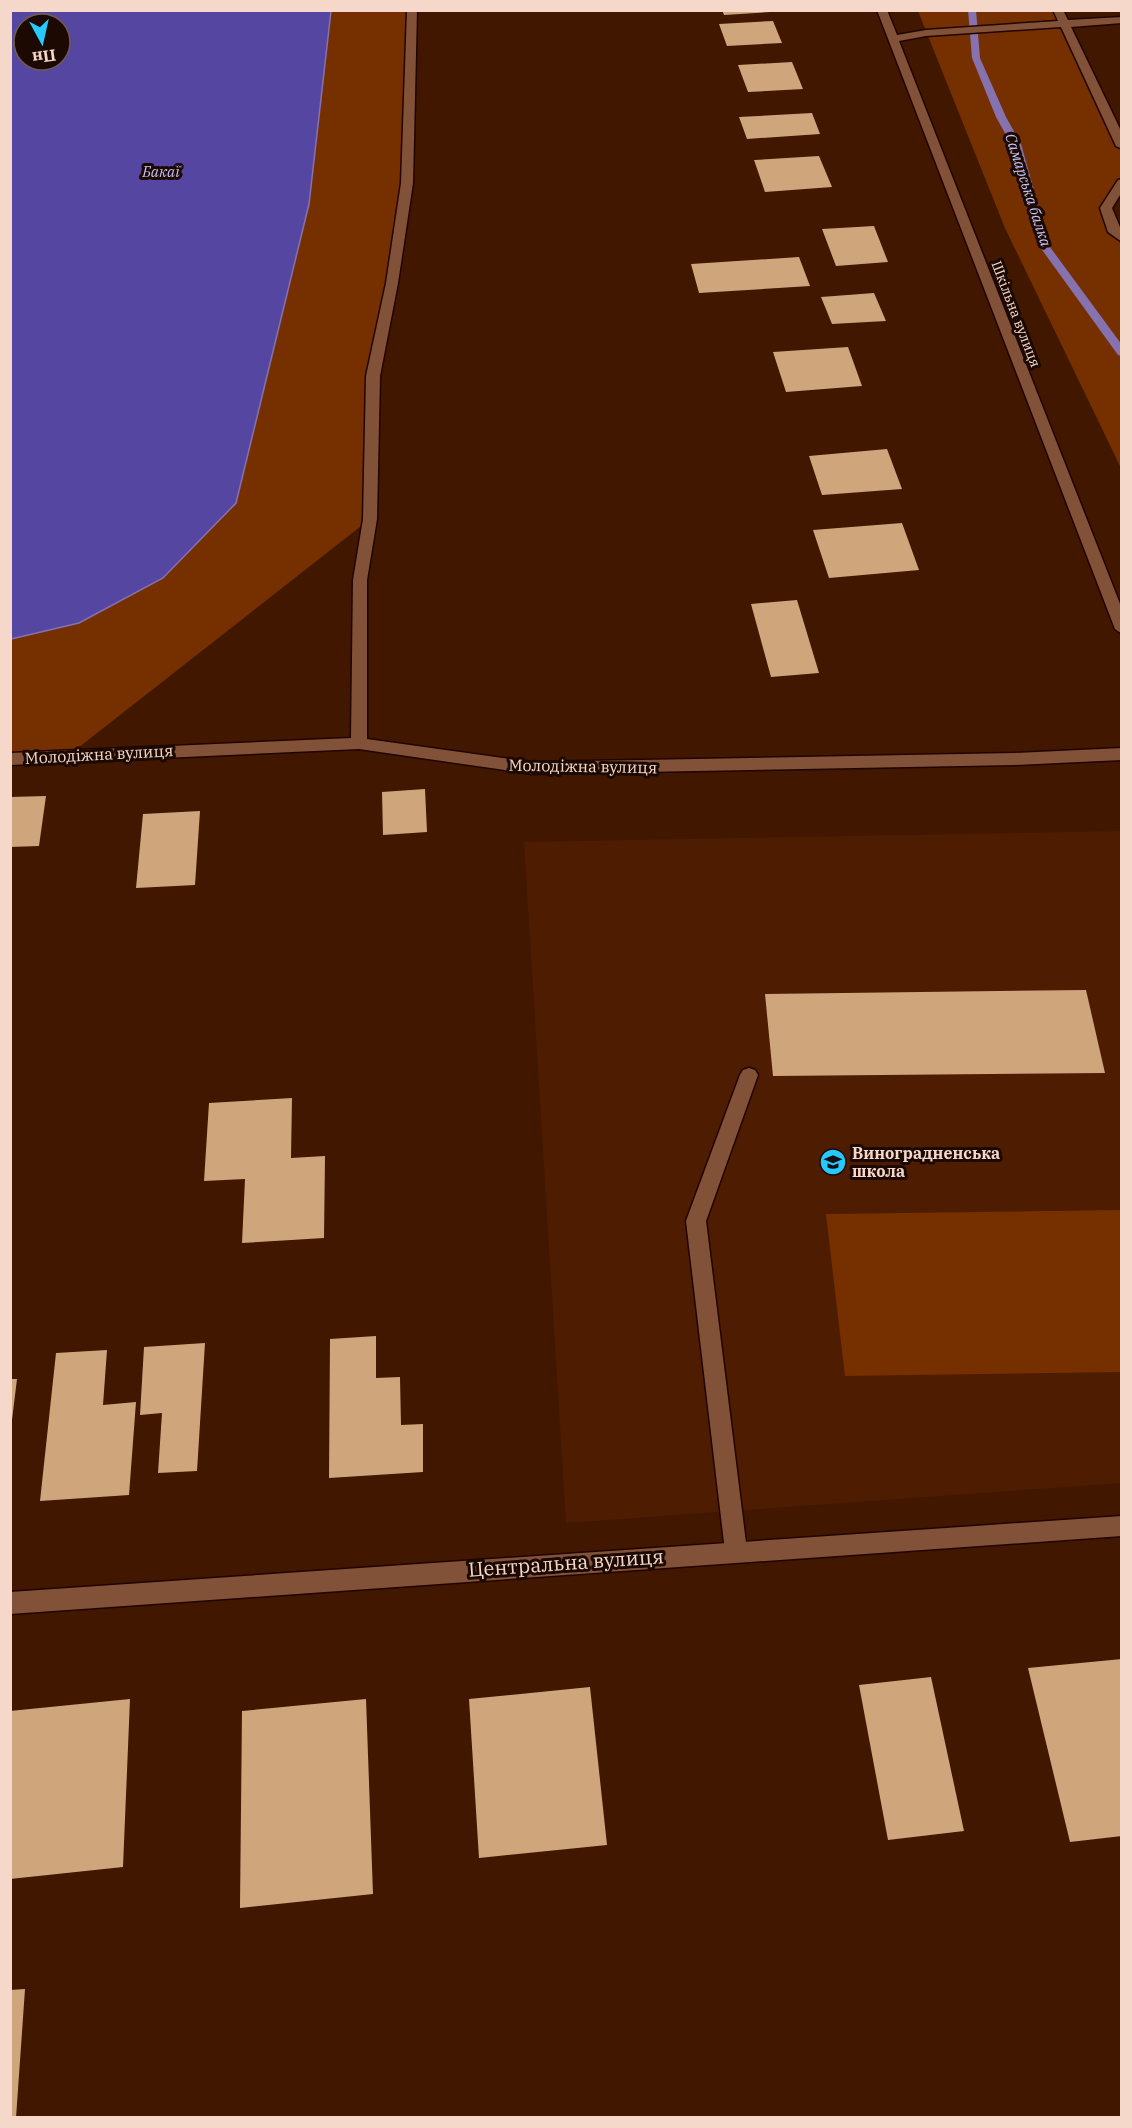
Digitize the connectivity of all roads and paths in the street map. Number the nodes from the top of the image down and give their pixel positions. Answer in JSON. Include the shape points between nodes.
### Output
{"nodes":[{"id":1,"x":412,"y":10,"type":"edge"},
{"id":2,"x":882,"y":10,"type":"edge"},
{"id":3,"x":1058,"y":10,"type":"edge"},
{"id":4,"x":1122,"y":20,"type":"edge"},
{"id":5,"x":1064,"y":23,"type":"junction"},
{"id":6,"x":893,"y":39,"type":"junction"},
{"id":7,"x":1122,"y":146,"type":"edge"},
{"id":8,"x":1122,"y":182,"type":"edge"},
{"id":9,"x":1122,"y":239,"type":"edge"},
{"id":10,"x":1122,"y":628,"type":"edge"},
{"id":11,"x":358,"y":743,"type":"junction"},
{"id":12,"x":1122,"y":754,"type":"edge"},
{"id":13,"x":10,"y":759,"type":"edge"},
{"id":14,"x":749,"y":1075,"type":"dead end"},
{"id":15,"x":1122,"y":1527,"type":"edge"},
{"id":16,"x":736,"y":1551,"type":"junction"},
{"id":17,"x":10,"y":1604,"type":"edge"}],
"edges":[{"from":1,"to":11,"type":"street","via":[[407,183],[373,376],[370,519],[360,580]]},
{"from":2,"to":6,"type":"street","name":"Шкільна вулиця"},
{"from":3,"to":5,"type":"street"},
{"from":4,"to":5,"type":"street"},
{"from":5,"to":6,"type":"street"},
{"from":5,"to":7,"type":"street"},
{"from":6,"to":10,"type":"street","name":"Шкільна вулиця"},
{"from":8,"to":9,"type":"street","via":[[1106,208],[1114,232]]},
{"from":11,"to":12,"type":"street","name":"Молодіжна вулиця","via":[[532,768]]},
{"from":11,"to":13,"type":"street","name":"Молодіжна вулиця"},
{"from":14,"to":16,"type":"street","via":[[696,1221]]},
{"from":15,"to":16,"type":"street","name":"Центральна вулиця"},
{"from":16,"to":17,"type":"street","name":"Центральна вулиця"}]}
